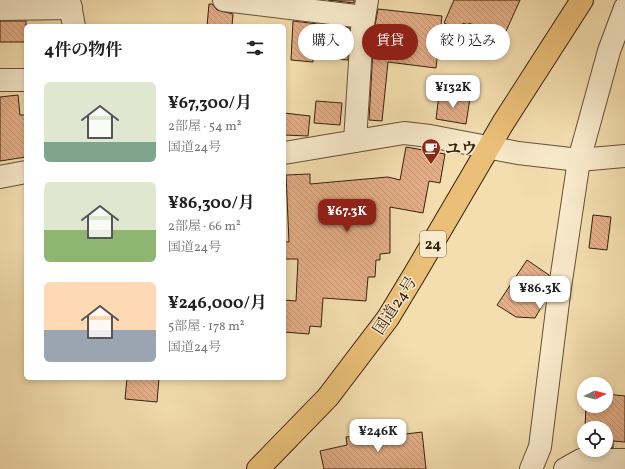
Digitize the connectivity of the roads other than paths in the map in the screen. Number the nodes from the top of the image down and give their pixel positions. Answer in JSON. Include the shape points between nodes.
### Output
{"nodes":[{"id":1,"x":224,"y":0,"type":"edge"},
{"id":2,"x":582,"y":0,"type":"edge"},
{"id":3,"x":366,"y":8,"type":"edge"},
{"id":4,"x":0,"y":9,"type":"edge"},
{"id":5,"x":71,"y":11,"type":"edge"},
{"id":6,"x":624,"y":12,"type":"edge"},
{"id":7,"x":0,"y":80,"type":"edge"},
{"id":8,"x":24,"y":80,"type":"edge"},
{"id":9,"x":355,"y":141,"type":"junction"},
{"id":10,"x":489,"y":148,"type":"junction"},
{"id":11,"x":286,"y":153,"type":"edge"},
{"id":12,"x":625,"y":156,"type":"edge"},
{"id":13,"x":579,"y":160,"type":"junction"},
{"id":14,"x":24,"y":172,"type":"edge"},
{"id":15,"x":0,"y":177,"type":"edge"},
{"id":16,"x":625,"y":460,"type":"edge"},
{"id":17,"x":537,"y":467,"type":"edge"},
{"id":18,"x":258,"y":469,"type":"edge"},
{"id":19,"x":565,"y":469,"type":"edge"}],
"edges":[{"from":1,"to":3,"type":"street"},
{"from":2,"to":10,"type":"highway","name":"国道24号","number":"24"},
{"from":3,"to":9,"type":"street"},
{"from":4,"to":5,"type":"street"},
{"from":6,"to":13,"type":"street","via":[[609,51]]},
{"from":7,"to":8,"type":"street"},
{"from":9,"to":10,"type":"street","via":[[404,133]]},
{"from":9,"to":11,"type":"street"},
{"from":10,"to":13,"type":"street"},
{"from":10,"to":18,"type":"highway","name":"国道24号","number":"24","via":[[388,318],[328,396]]},
{"from":12,"to":13,"type":"street"},
{"from":13,"to":17,"type":"street"},
{"from":14,"to":15,"type":"street"},
{"from":16,"to":19,"type":"street","via":[[580,460]]}]}
